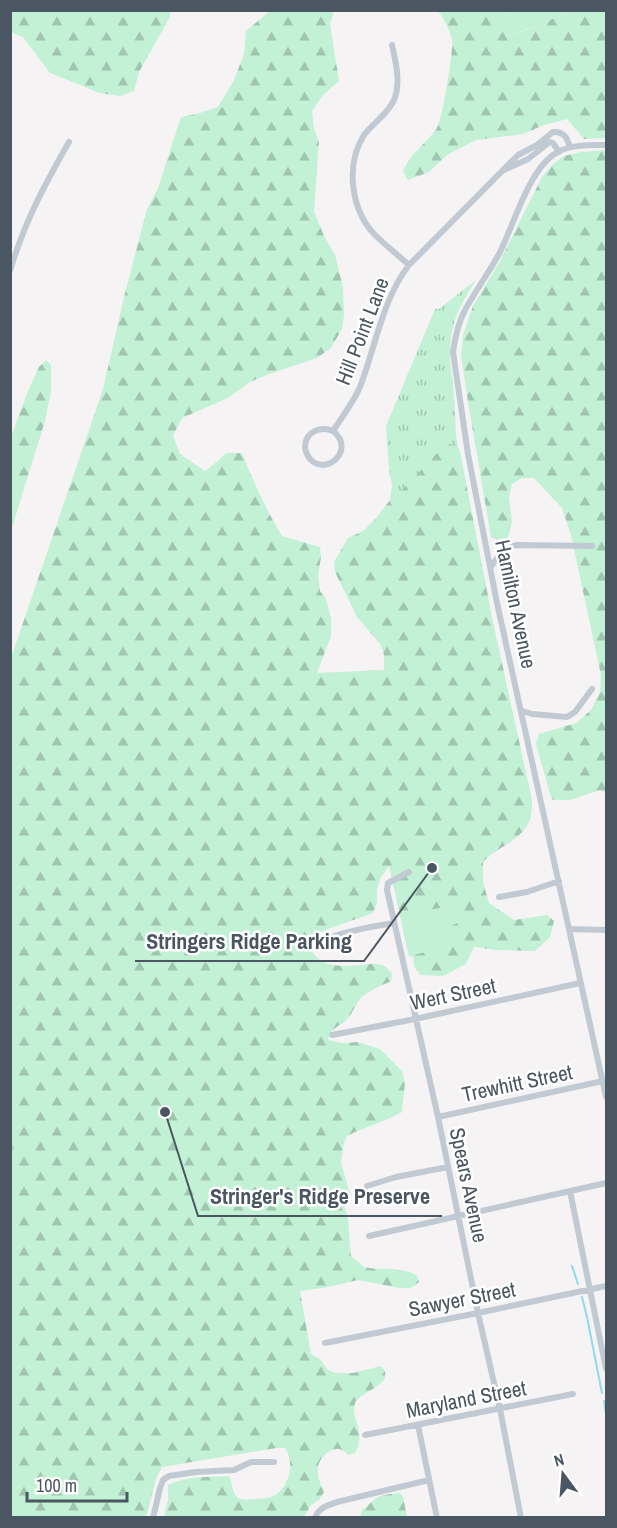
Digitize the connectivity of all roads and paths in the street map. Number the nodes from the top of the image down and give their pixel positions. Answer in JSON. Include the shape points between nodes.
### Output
{"nodes":[{"id":1,"x":392,"y":45,"type":"dead end"},
{"id":2,"x":69,"y":142,"type":"dead end"},
{"id":3,"x":606,"y":145,"type":"edge"},
{"id":4,"x":570,"y":147,"type":"junction"},
{"id":5,"x":537,"y":149,"type":"junction"},
{"id":6,"x":559,"y":152,"type":"junction"},
{"id":7,"x":409,"y":265,"type":"junction"},
{"id":8,"x":10,"y":271,"type":"edge"},
{"id":9,"x":333,"y":431,"type":"junction"},
{"id":10,"x":592,"y":546,"type":"dead end"},
{"id":11,"x":491,"y":567,"type":"junction"},
{"id":12,"x":592,"y":689,"type":"dead end"},
{"id":13,"x":522,"y":711,"type":"junction"},
{"id":14,"x":409,"y":872,"type":"dead end"},
{"id":15,"x":559,"y":881,"type":"junction"},
{"id":16,"x":499,"y":897,"type":"dead end"},
{"id":17,"x":394,"y":923,"type":"junction"},
{"id":18,"x":569,"y":929,"type":"junction"},
{"id":19,"x":606,"y":930,"type":"edge"},
{"id":20,"x":316,"y":943,"type":"dead end"},
{"id":21,"x":580,"y":983,"type":"junction"},
{"id":22,"x":415,"y":1019,"type":"junction"},
{"id":23,"x":332,"y":1035,"type":"dead end"},
{"id":24,"x":603,"y":1081,"type":"junction"},
{"id":25,"x":606,"y":1097,"type":"edge"},
{"id":26,"x":438,"y":1117,"type":"junction"},
{"id":27,"x":448,"y":1167,"type":"junction"},
{"id":28,"x":606,"y":1183,"type":"edge"},
{"id":29,"x":367,"y":1186,"type":"dead end"},
{"id":30,"x":570,"y":1191,"type":"junction"},
{"id":31,"x":458,"y":1215,"type":"junction"},
{"id":32,"x":369,"y":1236,"type":"dead end"},
{"id":33,"x":606,"y":1286,"type":"edge"},
{"id":34,"x":590,"y":1290,"type":"junction"},
{"id":35,"x":478,"y":1313,"type":"junction"},
{"id":36,"x":324,"y":1343,"type":"dead end"},
{"id":37,"x":606,"y":1370,"type":"edge"},
{"id":38,"x":573,"y":1394,"type":"dead end"},
{"id":39,"x":500,"y":1409,"type":"junction"},
{"id":40,"x":418,"y":1425,"type":"junction"},
{"id":41,"x":366,"y":1435,"type":"dead end"},
{"id":42,"x":274,"y":1462,"type":"dead end"},
{"id":43,"x":429,"y":1480,"type":"junction"},
{"id":44,"x":316,"y":1515,"type":"edge"},
{"id":45,"x":153,"y":1518,"type":"edge"},
{"id":46,"x":437,"y":1518,"type":"edge"},
{"id":47,"x":521,"y":1518,"type":"edge"}],
"edges":[{"from":1,"to":7,"type":"street","via":[[398,78],[395,98],[362,139],[354,159],[352,180],[360,212],[371,230]]},
{"from":2,"to":8,"type":"street","via":[[29,216]]},
{"from":3,"to":4,"type":"street"},
{"from":4,"to":5,"type":"street","name":"Hill Point Lane","via":[[567,138],[556,131]]},
{"from":4,"to":6,"type":"street","name":"Hamilton Avenue"},
{"from":5,"to":6,"type":"street","via":[[550,142]]},
{"from":5,"to":7,"type":"street","name":"Hill Point Lane","via":[[504,170]]},
{"from":6,"to":11,"type":"street","name":"Hamilton Avenue","via":[[540,169],[530,185],[500,252],[464,312],[454,342],[468,454]]},
{"from":7,"to":9,"type":"street","name":"Hill Point Lane","via":[[391,295],[357,393]]},
{"from":9,"to":9,"type":"street","via":[[341,442],[338,457],[327,464],[313,462],[305,450],[309,436],[319,429]]},
{"from":10,"to":11,"type":"street","via":[[516,545],[501,553]]},
{"from":11,"to":13,"type":"street","name":"Hamilton Avenue"},
{"from":12,"to":13,"type":"street","via":[[567,717]]},
{"from":13,"to":15,"type":"street","name":"Hamilton Avenue"},
{"from":14,"to":17,"type":"street","name":"Spears Avenue","via":[[388,883]]},
{"from":15,"to":16,"type":"street"},
{"from":15,"to":18,"type":"street","name":"Hamilton Avenue"},
{"from":17,"to":20,"type":"street","via":[[350,931]]},
{"from":17,"to":22,"type":"street","name":"Spears Avenue"},
{"from":18,"to":19,"type":"street"},
{"from":18,"to":21,"type":"street","name":"Hamilton Avenue"},
{"from":21,"to":22,"type":"street","name":"Wert Street"},
{"from":21,"to":24,"type":"street","name":"Hamilton Avenue"},
{"from":22,"to":23,"type":"street","name":"Wert Street"},
{"from":22,"to":26,"type":"street","name":"Spears Avenue"},
{"from":24,"to":25,"type":"street","name":"Hamilton Avenue"},
{"from":24,"to":26,"type":"street","name":"Trewhitt Street"},
{"from":26,"to":27,"type":"street","name":"Spears Avenue"},
{"from":27,"to":29,"type":"street"},
{"from":27,"to":31,"type":"street","name":"Spears Avenue"},
{"from":28,"to":30,"type":"street"},
{"from":30,"to":31,"type":"street"},
{"from":30,"to":34,"type":"street"},
{"from":31,"to":32,"type":"street"},
{"from":31,"to":35,"type":"street","name":"Spears Avenue"},
{"from":33,"to":34,"type":"street","name":"Sawyer Street"},
{"from":34,"to":35,"type":"street","name":"Sawyer Street"},
{"from":34,"to":37,"type":"street"},
{"from":35,"to":36,"type":"street","name":"Sawyer Street"},
{"from":35,"to":39,"type":"street","name":"Spears Avenue"},
{"from":38,"to":39,"type":"street","name":"Maryland Street"},
{"from":39,"to":40,"type":"street","name":"Maryland Street"},
{"from":39,"to":47,"type":"street","name":"Spears Avenue"},
{"from":40,"to":41,"type":"street","name":"Maryland Street"},
{"from":40,"to":43,"type":"street"},
{"from":42,"to":45,"type":"street","via":[[251,1462],[234,1470],[169,1476],[163,1480]]},
{"from":43,"to":44,"type":"street","via":[[337,1502]]},
{"from":43,"to":46,"type":"street"}]}
